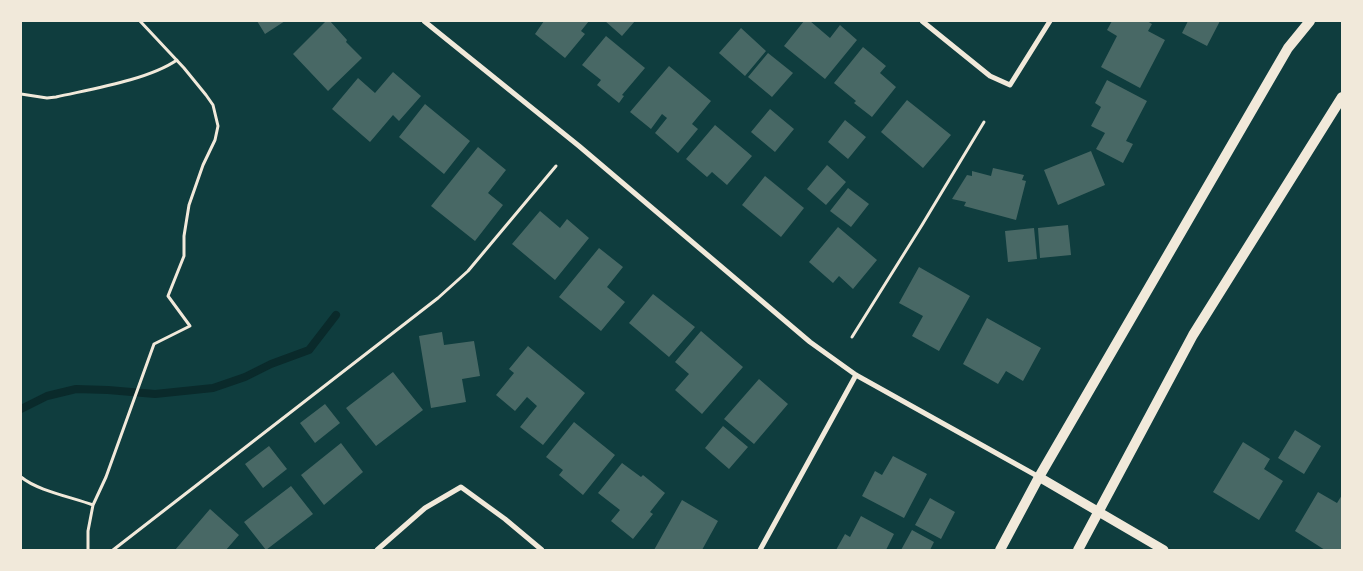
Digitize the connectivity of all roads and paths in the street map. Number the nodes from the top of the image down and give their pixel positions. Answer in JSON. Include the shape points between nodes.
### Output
{"nodes":[{"id":1,"x":140,"y":21,"type":"edge"},
{"id":2,"x":424,"y":21,"type":"edge"},
{"id":3,"x":922,"y":21,"type":"edge"},
{"id":4,"x":1050,"y":21,"type":"edge"},
{"id":5,"x":1310,"y":21,"type":"edge"},
{"id":6,"x":177,"y":60,"type":"junction"},
{"id":7,"x":21,"y":94,"type":"edge"},
{"id":8,"x":1342,"y":97,"type":"edge"},
{"id":9,"x":984,"y":122,"type":"dead end"},
{"id":10,"x":556,"y":166,"type":"dead end"},
{"id":11,"x":852,"y":337,"type":"dead end"},
{"id":12,"x":856,"y":376,"type":"junction"},
{"id":13,"x":21,"y":477,"type":"edge"},
{"id":14,"x":1039,"y":477,"type":"junction"},
{"id":15,"x":93,"y":505,"type":"junction"},
{"id":16,"x":1099,"y":512,"type":"junction"},
{"id":17,"x":88,"y":550,"type":"edge"},
{"id":18,"x":113,"y":550,"type":"edge"},
{"id":19,"x":377,"y":550,"type":"edge"},
{"id":20,"x":542,"y":550,"type":"edge"},
{"id":21,"x":760,"y":550,"type":"edge"},
{"id":22,"x":1000,"y":550,"type":"edge"},
{"id":23,"x":1078,"y":550,"type":"edge"},
{"id":24,"x":1164,"y":550,"type":"edge"}],
"edges":[{"from":1,"to":6,"type":"path"},
{"from":2,"to":12,"type":"street","via":[[579,146],[810,342]]},
{"from":3,"to":4,"type":"street","via":[[990,76],[1010,85]]},
{"from":5,"to":14,"type":"main road","via":[[1288,48]]},
{"from":6,"to":7,"type":"path","via":[[139,77],[56,97]]},
{"from":6,"to":15,"type":"path","via":[[213,105],[218,126],[189,205],[184,256],[168,296],[190,326],[154,344]]},
{"from":8,"to":16,"type":"main road","via":[[1193,335]]},
{"from":9,"to":11,"type":"path"},
{"from":10,"to":18,"type":"path","via":[[468,271],[438,298]]},
{"from":12,"to":14,"type":"street"},
{"from":12,"to":21,"type":"street"},
{"from":13,"to":15,"type":"path","via":[[39,487]]},
{"from":14,"to":16,"type":"street"},
{"from":14,"to":22,"type":"main road"},
{"from":15,"to":17,"type":"path"},
{"from":16,"to":23,"type":"main road"},
{"from":16,"to":24,"type":"street"},
{"from":19,"to":20,"type":"street","via":[[425,508],[461,487]]}]}
